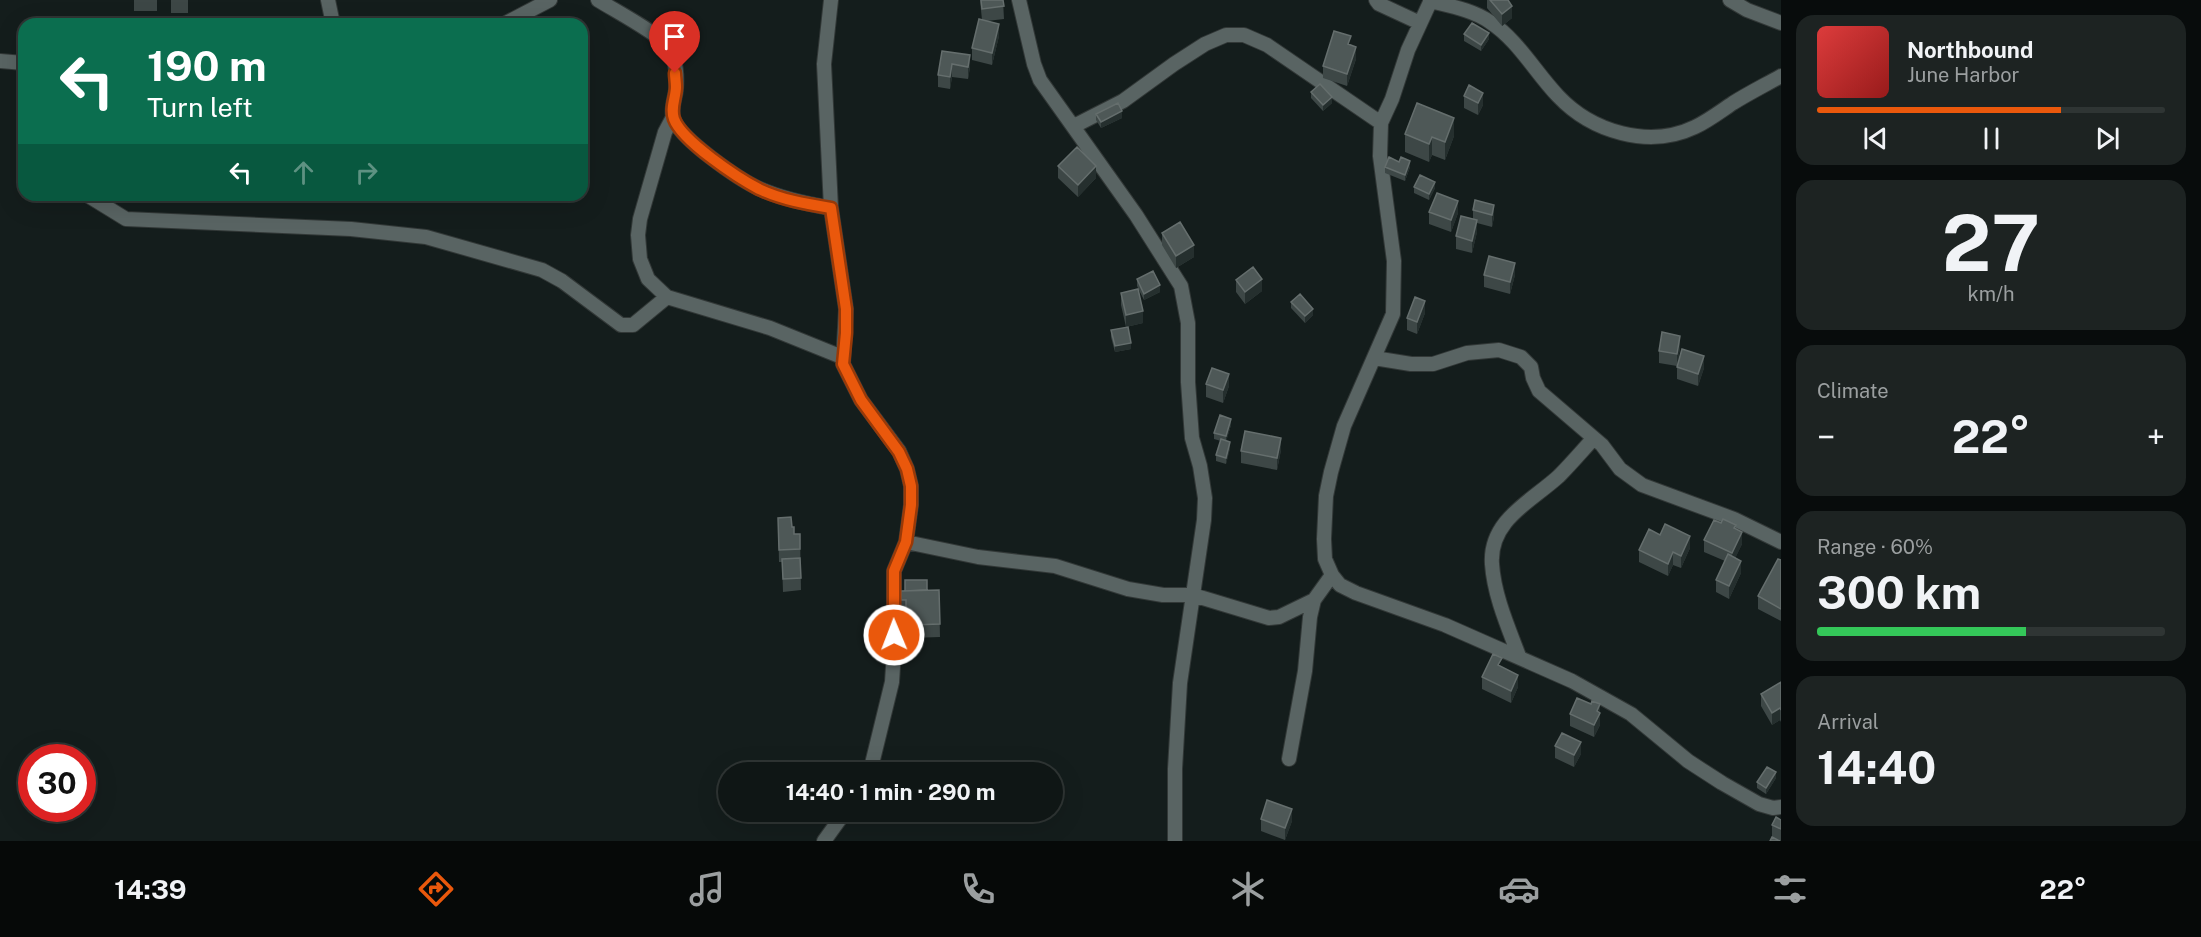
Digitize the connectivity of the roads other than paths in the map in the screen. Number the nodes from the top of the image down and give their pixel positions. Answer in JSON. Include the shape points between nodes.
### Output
{"nodes":[{"id":1,"x":328,"y":0,"type":"edge"},
{"id":2,"x":550,"y":0,"type":"edge"},
{"id":3,"x":598,"y":0,"type":"edge"},
{"id":4,"x":831,"y":0,"type":"edge"},
{"id":5,"x":1019,"y":0,"type":"edge"},
{"id":6,"x":1376,"y":0,"type":"edge"},
{"id":7,"x":1430,"y":0,"type":"edge"},
{"id":8,"x":1730,"y":0,"type":"edge"},
{"id":9,"x":332,"y":18,"type":"edge"},
{"id":10,"x":516,"y":18,"type":"edge"},
{"id":11,"x":1420,"y":23,"type":"junction"},
{"id":12,"x":1781,"y":23,"type":"edge"},
{"id":13,"x":0,"y":61,"type":"edge"},
{"id":14,"x":18,"y":62,"type":"edge"},
{"id":15,"x":1781,"y":76,"type":"edge"},
{"id":16,"x":673,"y":117,"type":"junction"},
{"id":17,"x":1381,"y":123,"type":"junction"},
{"id":18,"x":1074,"y":126,"type":"junction"},
{"id":19,"x":97,"y":201,"type":"edge"},
{"id":20,"x":831,"y":208,"type":"junction"},
{"id":21,"x":667,"y":297,"type":"junction"},
{"id":22,"x":842,"y":357,"type":"junction"},
{"id":23,"x":1374,"y":358,"type":"junction"},
{"id":24,"x":1593,"y":439,"type":"junction"},
{"id":25,"x":906,"y":542,"type":"junction"},
{"id":26,"x":1781,"y":542,"type":"edge"},
{"id":27,"x":1332,"y":575,"type":"junction"},
{"id":28,"x":1193,"y":595,"type":"junction"},
{"id":29,"x":1314,"y":600,"type":"junction"},
{"id":30,"x":1519,"y":656,"type":"junction"},
{"id":31,"x":1288,"y":759,"type":"dead end"},
{"id":32,"x":872,"y":762,"type":"edge"},
{"id":33,"x":1781,"y":807,"type":"edge"},
{"id":34,"x":838,"y":822,"type":"edge"},
{"id":35,"x":824,"y":841,"type":"edge"},
{"id":36,"x":1175,"y":841,"type":"edge"}],
"edges":[{"from":1,"to":9,"type":"street"},
{"from":2,"to":10,"type":"street"},
{"from":3,"to":16,"type":"street","via":[[667,45],[674,59]]},
{"from":4,"to":20,"type":"street","via":[[825,64]]},
{"from":5,"to":18,"type":"street","via":[[1040,80]]},
{"from":6,"to":11,"type":"street"},
{"from":7,"to":11,"type":"street"},
{"from":7,"to":15,"type":"street","via":[[1489,21],[1571,108],[1627,135],[1662,136],[1694,127]]},
{"from":8,"to":12,"type":"street"},
{"from":11,"to":17,"type":"street"},
{"from":13,"to":14,"type":"street"},
{"from":16,"to":20,"type":"street","via":[[679,130],[693,143],[759,189],[795,202]]},
{"from":16,"to":21,"type":"street","via":[[664,132],[638,235],[639,259],[648,279]]},
{"from":17,"to":18,"type":"street","via":[[1267,45],[1244,36],[1226,35],[1205,44],[1123,101]]},
{"from":17,"to":23,"type":"street","via":[[1380,156],[1394,261],[1393,314]]},
{"from":18,"to":28,"type":"street","via":[[1181,286],[1188,323],[1192,438],[1205,498]]},
{"from":19,"to":21,"type":"street","via":[[126,219],[426,237],[542,270],[621,325],[633,325]]},
{"from":20,"to":22,"type":"street","via":[[846,309]]},
{"from":21,"to":22,"type":"street","via":[[770,328]]},
{"from":22,"to":25,"type":"street","via":[[845,372],[861,400],[907,469],[911,505]]},
{"from":23,"to":24,"type":"street","via":[[1433,364],[1485,350],[1510,353],[1528,362],[1539,391]]},
{"from":23,"to":27,"type":"street","via":[[1344,426],[1326,495],[1325,559]]},
{"from":24,"to":26,"type":"street","via":[[1620,469],[1642,485],[1734,519]]},
{"from":24,"to":30,"type":"street","via":[[1558,477],[1515,512],[1496,540],[1491,562],[1500,606]]},
{"from":25,"to":28,"type":"street","via":[[978,557],[1055,566],[1143,593]]},
{"from":25,"to":32,"type":"street","via":[[894,571],[892,682]]},
{"from":27,"to":29,"type":"street"},
{"from":27,"to":30,"type":"street","via":[[1340,585],[1356,593]]},
{"from":28,"to":29,"type":"street","via":[[1269,618]]},
{"from":28,"to":36,"type":"street","via":[[1180,683]]},
{"from":29,"to":31,"type":"street"},
{"from":30,"to":33,"type":"street","via":[[1624,710],[1688,761],[1747,798],[1773,808]]},
{"from":34,"to":35,"type":"street"}]}
